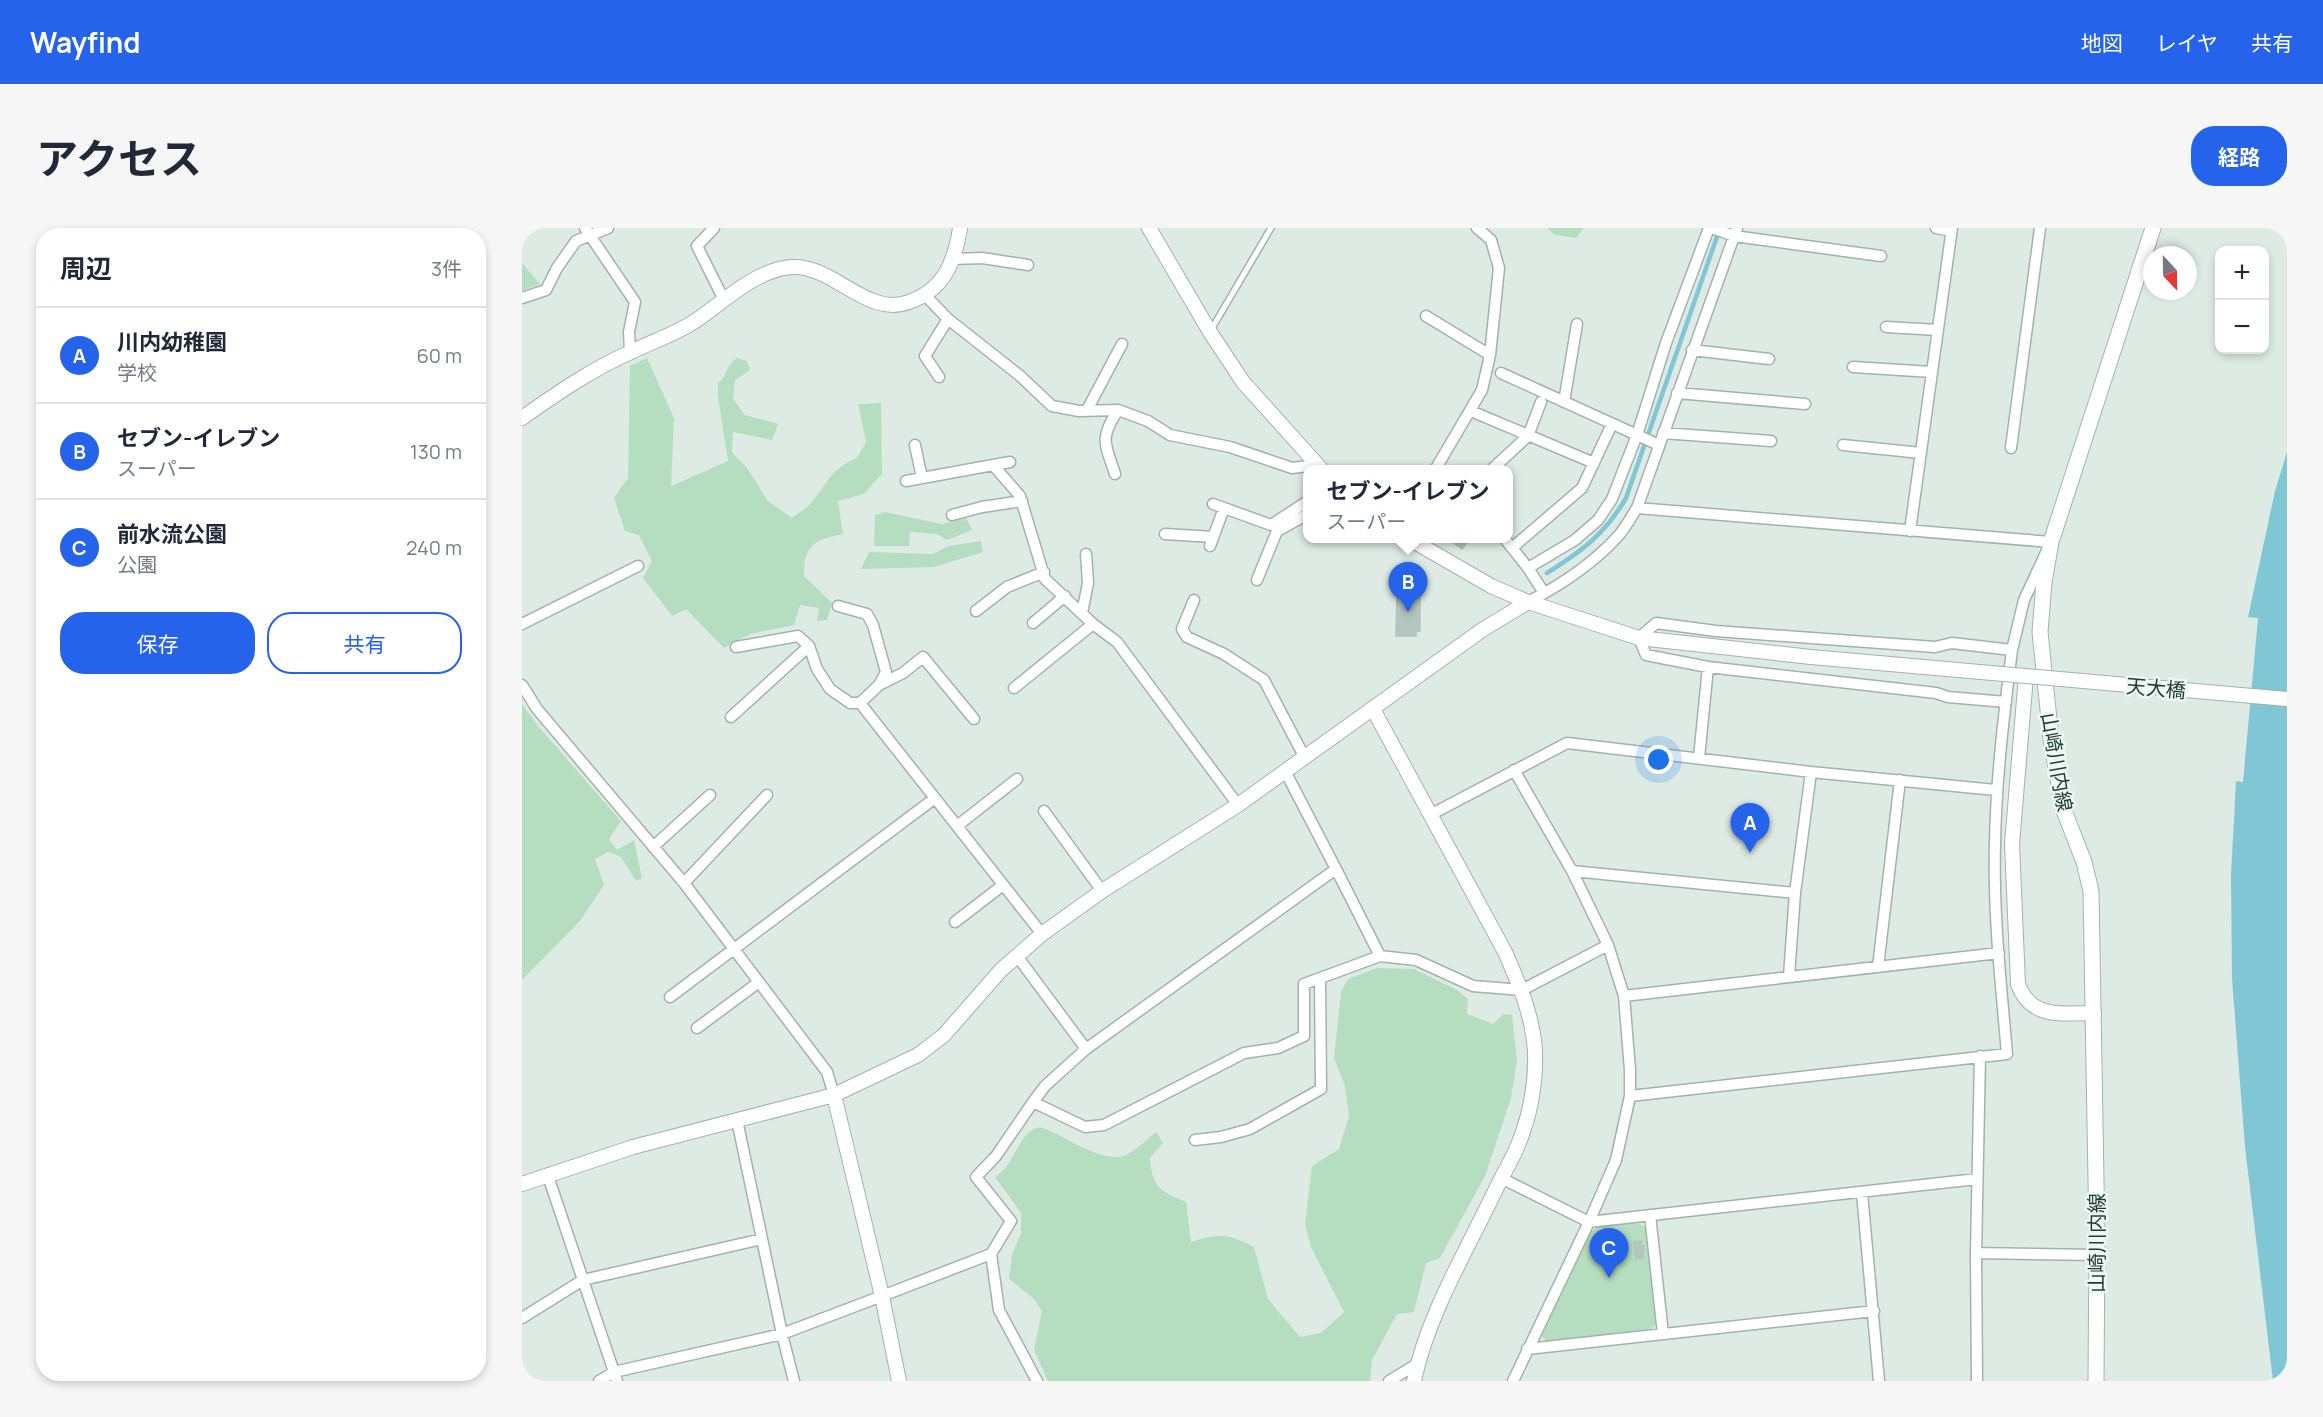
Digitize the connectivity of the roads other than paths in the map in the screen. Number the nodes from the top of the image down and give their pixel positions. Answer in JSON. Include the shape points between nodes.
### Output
{"nodes":[{"id":1,"x":608,"y":228,"type":"edge"},
{"id":2,"x":714,"y":228,"type":"edge"},
{"id":3,"x":960,"y":228,"type":"edge"},
{"id":4,"x":1149,"y":228,"type":"edge"},
{"id":5,"x":1271,"y":228,"type":"edge"},
{"id":6,"x":1477,"y":228,"type":"edge"},
{"id":7,"x":1711,"y":228,"type":"edge"},
{"id":8,"x":1936,"y":228,"type":"edge"},
{"id":9,"x":2040,"y":228,"type":"edge"},
{"id":10,"x":2153,"y":228,"type":"edge"},
{"id":11,"x":1951,"y":229,"type":"edge"},
{"id":12,"x":588,"y":231,"type":"edge"},
{"id":13,"x":1735,"y":232,"type":"edge"},
{"id":14,"x":1881,"y":256,"type":"dead end"},
{"id":15,"x":953,"y":259,"type":"junction"},
{"id":16,"x":1028,"y":265,"type":"dead end"},
{"id":17,"x":924,"y":294,"type":"junction"},
{"id":18,"x":522,"y":298,"type":"edge"},
{"id":19,"x":723,"y":300,"type":"junction"},
{"id":20,"x":1426,"y":316,"type":"dead end"},
{"id":21,"x":948,"y":319,"type":"junction"},
{"id":22,"x":1577,"y":324,"type":"dead end"},
{"id":23,"x":1886,"y":327,"type":"dead end"},
{"id":24,"x":1938,"y":330,"type":"junction"},
{"id":25,"x":1210,"y":332,"type":"junction"},
{"id":26,"x":1122,"y":344,"type":"dead end"},
{"id":27,"x":1692,"y":350,"type":"junction"},
{"id":28,"x":630,"y":352,"type":"junction"},
{"id":29,"x":1490,"y":355,"type":"junction"},
{"id":30,"x":1769,"y":359,"type":"dead end"},
{"id":31,"x":1853,"y":367,"type":"dead end"},
{"id":32,"x":1932,"y":372,"type":"junction"},
{"id":33,"x":1501,"y":373,"type":"dead end"},
{"id":34,"x":939,"y":377,"type":"dead end"},
{"id":35,"x":1677,"y":393,"type":"junction"},
{"id":36,"x":1541,"y":402,"type":"dead end"},
{"id":37,"x":1564,"y":402,"type":"junction"},
{"id":38,"x":1805,"y":404,"type":"dead end"},
{"id":39,"x":1118,"y":410,"type":"junction"},
{"id":40,"x":1088,"y":411,"type":"junction"},
{"id":41,"x":1471,"y":411,"type":"junction"},
{"id":42,"x":522,"y":418,"type":"edge"},
{"id":43,"x":1612,"y":424,"type":"junction"},
{"id":44,"x":1663,"y":433,"type":"junction"},
{"id":45,"x":1637,"y":435,"type":"junction"},
{"id":46,"x":1528,"y":436,"type":"junction"},
{"id":47,"x":1771,"y":441,"type":"dead end"},
{"id":48,"x":915,"y":445,"type":"dead end"},
{"id":49,"x":1659,"y":445,"type":"junction"},
{"id":50,"x":1843,"y":446,"type":"dead end"},
{"id":51,"x":2010,"y":448,"type":"dead end"},
{"id":52,"x":1921,"y":453,"type":"junction"},
{"id":53,"x":1010,"y":462,"type":"dead end"},
{"id":54,"x":1594,"y":463,"type":"junction"},
{"id":55,"x":993,"y":465,"type":"junction"},
{"id":56,"x":1318,"y":465,"type":"edge"},
{"id":57,"x":1441,"y":465,"type":"edge"},
{"id":58,"x":1496,"y":465,"type":"edge"},
{"id":59,"x":1303,"y":468,"type":"edge"},
{"id":60,"x":1115,"y":474,"type":"dead end"},
{"id":61,"x":922,"y":478,"type":"junction"},
{"id":62,"x":906,"y":481,"type":"dead end"},
{"id":63,"x":1022,"y":501,"type":"junction"},
{"id":64,"x":1303,"y":504,"type":"edge"},
{"id":65,"x":1637,"y":508,"type":"junction"},
{"id":66,"x":952,"y":515,"type":"dead end"},
{"id":67,"x":1303,"y":517,"type":"edge"},
{"id":68,"x":1910,"y":531,"type":"junction"},
{"id":69,"x":1165,"y":534,"type":"dead end"},
{"id":70,"x":2051,"y":542,"type":"junction"},
{"id":71,"x":1417,"y":543,"type":"edge"},
{"id":72,"x":1508,"y":543,"type":"edge"},
{"id":73,"x":1512,"y":548,"type":"junction"},
{"id":74,"x":1086,"y":554,"type":"dead end"},
{"id":75,"x":638,"y":566,"type":"dead end"},
{"id":76,"x":1528,"y":568,"type":"junction"},
{"id":77,"x":1044,"y":573,"type":"junction"},
{"id":78,"x":1257,"y":580,"type":"dead end"},
{"id":79,"x":1544,"y":593,"type":"junction"},
{"id":80,"x":1065,"y":596,"type":"junction"},
{"id":81,"x":1194,"y":600,"type":"dead end"},
{"id":82,"x":1528,"y":602,"type":"junction"},
{"id":83,"x":838,"y":606,"type":"dead end"},
{"id":84,"x":976,"y":612,"type":"dead end"},
{"id":85,"x":1082,"y":613,"type":"junction"},
{"id":86,"x":1033,"y":623,"type":"dead end"},
{"id":87,"x":522,"y":624,"type":"edge"},
{"id":88,"x":1093,"y":624,"type":"junction"},
{"id":89,"x":1639,"y":638,"type":"junction"},
{"id":90,"x":809,"y":646,"type":"junction"},
{"id":91,"x":736,"y":647,"type":"dead end"},
{"id":92,"x":2012,"y":650,"type":"junction"},
{"id":93,"x":1708,"y":667,"type":"junction"},
{"id":94,"x":2026,"y":676,"type":"junction"},
{"id":95,"x":522,"y":685,"type":"edge"},
{"id":96,"x":879,"y":685,"type":"junction"},
{"id":97,"x":1014,"y":688,"type":"dead end"},
{"id":98,"x":2287,"y":699,"type":"edge"},
{"id":99,"x":2006,"y":702,"type":"junction"},
{"id":100,"x":860,"y":703,"type":"junction"},
{"id":101,"x":1373,"y":709,"type":"junction"},
{"id":102,"x":731,"y":717,"type":"dead end"},
{"id":103,"x":974,"y":719,"type":"dead end"},
{"id":104,"x":1305,"y":758,"type":"junction"},
{"id":105,"x":1699,"y":758,"type":"junction"},
{"id":106,"x":1514,"y":770,"type":"junction"},
{"id":107,"x":1285,"y":771,"type":"junction"},
{"id":108,"x":1811,"y":772,"type":"junction"},
{"id":109,"x":1017,"y":779,"type":"dead end"},
{"id":110,"x":1900,"y":780,"type":"junction"},
{"id":111,"x":1996,"y":790,"type":"junction"},
{"id":112,"x":710,"y":795,"type":"dead end"},
{"id":113,"x":767,"y":795,"type":"dead end"},
{"id":114,"x":934,"y":798,"type":"junction"},
{"id":115,"x":1238,"y":805,"type":"junction"},
{"id":116,"x":1044,"y":811,"type":"dead end"},
{"id":117,"x":1430,"y":815,"type":"junction"},
{"id":118,"x":957,"y":826,"type":"junction"},
{"id":119,"x":653,"y":847,"type":"junction"},
{"id":120,"x":1336,"y":869,"type":"junction"},
{"id":121,"x":1572,"y":871,"type":"junction"},
{"id":122,"x":684,"y":883,"type":"junction"},
{"id":123,"x":1003,"y":885,"type":"junction"},
{"id":124,"x":1102,"y":891,"type":"junction"},
{"id":125,"x":1795,"y":893,"type":"junction"},
{"id":126,"x":955,"y":922,"type":"dead end"},
{"id":127,"x":1042,"y":934,"type":"junction"},
{"id":128,"x":1608,"y":945,"type":"junction"},
{"id":129,"x":735,"y":950,"type":"junction"},
{"id":130,"x":1999,"y":953,"type":"junction"},
{"id":131,"x":1017,"y":956,"type":"junction"},
{"id":132,"x":1380,"y":956,"type":"junction"},
{"id":133,"x":1878,"y":967,"type":"junction"},
{"id":134,"x":1789,"y":976,"type":"junction"},
{"id":135,"x":1320,"y":979,"type":"junction"},
{"id":136,"x":759,"y":982,"type":"junction"},
{"id":137,"x":1522,"y":990,"type":"junction"},
{"id":138,"x":1624,"y":996,"type":"junction"},
{"id":139,"x":670,"y":997,"type":"dead end"},
{"id":140,"x":2094,"y":1013,"type":"junction"},
{"id":141,"x":697,"y":1028,"type":"dead end"},
{"id":142,"x":1086,"y":1049,"type":"junction"},
{"id":143,"x":1980,"y":1056,"type":"junction"},
{"id":144,"x":834,"y":1095,"type":"junction"},
{"id":145,"x":1630,"y":1096,"type":"junction"},
{"id":146,"x":1033,"y":1102,"type":"junction"},
{"id":147,"x":737,"y":1120,"type":"junction"},
{"id":148,"x":1195,"y":1140,"type":"dead end"},
{"id":149,"x":548,"y":1176,"type":"junction"},
{"id":150,"x":1501,"y":1178,"type":"junction"},
{"id":151,"x":1977,"y":1179,"type":"junction"},
{"id":152,"x":522,"y":1184,"type":"edge"},
{"id":153,"x":1862,"y":1192,"type":"junction"},
{"id":154,"x":1650,"y":1215,"type":"junction"},
{"id":155,"x":1589,"y":1222,"type":"junction"},
{"id":156,"x":762,"y":1239,"type":"junction"},
{"id":157,"x":1976,"y":1253,"type":"junction"},
{"id":158,"x":991,"y":1254,"type":"junction"},
{"id":159,"x":2097,"y":1255,"type":"junction"},
{"id":160,"x":583,"y":1280,"type":"junction"},
{"id":161,"x":882,"y":1296,"type":"junction"},
{"id":162,"x":1874,"y":1311,"type":"junction"},
{"id":163,"x":522,"y":1318,"type":"edge"},
{"id":164,"x":782,"y":1334,"type":"junction"},
{"id":165,"x":1663,"y":1334,"type":"junction"},
{"id":166,"x":1527,"y":1349,"type":"junction"},
{"id":167,"x":1417,"y":1364,"type":"junction"},
{"id":168,"x":615,"y":1377,"type":"edge"},
{"id":169,"x":599,"y":1381,"type":"edge"},
{"id":170,"x":794,"y":1381,"type":"edge"},
{"id":171,"x":899,"y":1381,"type":"edge"},
{"id":172,"x":1037,"y":1381,"type":"edge"},
{"id":173,"x":1389,"y":1381,"type":"edge"},
{"id":174,"x":1414,"y":1381,"type":"edge"},
{"id":175,"x":1513,"y":1381,"type":"edge"},
{"id":176,"x":1879,"y":1381,"type":"edge"},
{"id":177,"x":1977,"y":1381,"type":"edge"},
{"id":178,"x":2096,"y":1381,"type":"edge"}],
"edges":[{"from":1,"to":12,"type":"street"},
{"from":2,"to":19,"type":"street","via":[[697,246]]},
{"from":3,"to":15,"type":"street"},
{"from":4,"to":25,"type":"street"},
{"from":5,"to":25,"type":"lane"},
{"from":6,"to":29,"type":"street","via":[[1491,240],[1498,268]]},
{"from":7,"to":13,"type":"street"},
{"from":7,"to":45,"type":"street","via":[[1666,343]]},
{"from":8,"to":11,"type":"street"},
{"from":9,"to":51,"type":"street"},
{"from":10,"to":70,"type":"main road","name":"山崎川内線"},
{"from":11,"to":24,"type":"street"},
{"from":12,"to":18,"type":"street","via":[[557,268],[546,290]]},
{"from":12,"to":28,"type":"street","via":[[634,302]]},
{"from":13,"to":14,"type":"street"},
{"from":13,"to":27,"type":"street"},
{"from":15,"to":16,"type":"street","via":[[982,258]]},
{"from":15,"to":17,"type":"street","via":[[945,275]]},
{"from":17,"to":19,"type":"street","via":[[894,306],[879,304],[819,272],[790,267],[766,274]]},
{"from":17,"to":21,"type":"street"},
{"from":19,"to":28,"type":"street","via":[[691,323]]},
{"from":20,"to":29,"type":"street"},
{"from":21,"to":34,"type":"street","via":[[925,356]]},
{"from":21,"to":40,"type":"street","via":[[1052,406]]},
{"from":22,"to":37,"type":"street"},
{"from":23,"to":24,"type":"street"},
{"from":24,"to":32,"type":"street"},
{"from":25,"to":56,"type":"street","via":[[1243,382]]},
{"from":26,"to":40,"type":"street"},
{"from":27,"to":30,"type":"street"},
{"from":27,"to":35,"type":"street"},
{"from":28,"to":42,"type":"street"},
{"from":29,"to":41,"type":"street","via":[[1482,390]]},
{"from":31,"to":32,"type":"street"},
{"from":32,"to":52,"type":"street"},
{"from":33,"to":37,"type":"street"},
{"from":35,"to":38,"type":"street"},
{"from":35,"to":44,"type":"street"},
{"from":36,"to":46,"type":"street"},
{"from":37,"to":43,"type":"street"},
{"from":39,"to":40,"type":"street"},
{"from":39,"to":59,"type":"street","via":[[1148,421],[1170,435],[1230,447],[1292,468]]},
{"from":39,"to":60,"type":"street","via":[[1106,428],[1104,441]]},
{"from":41,"to":46,"type":"street"},
{"from":41,"to":57,"type":"street"},
{"from":43,"to":45,"type":"street"},
{"from":43,"to":54,"type":"street"},
{"from":44,"to":47,"type":"street"},
{"from":44,"to":49,"type":"street"},
{"from":45,"to":49,"type":"street"},
{"from":45,"to":76,"type":"street","via":[[1612,499],[1598,520],[1575,540]]},
{"from":46,"to":54,"type":"street"},
{"from":46,"to":58,"type":"street"},
{"from":48,"to":61,"type":"street"},
{"from":49,"to":65,"type":"street"},
{"from":50,"to":52,"type":"street"},
{"from":52,"to":68,"type":"street"},
{"from":53,"to":55,"type":"street"},
{"from":54,"to":73,"type":"street","via":[[1582,488]]},
{"from":55,"to":61,"type":"street"},
{"from":55,"to":63,"type":"street"},
{"from":61,"to":62,"type":"street"},
{"from":63,"to":66,"type":"street"},
{"from":63,"to":77,"type":"street"},
{"from":64,"to":69,"type":"street","via":[[1271,525],[1219,506],[1212,542]]},
{"from":65,"to":68,"type":"street"},
{"from":65,"to":79,"type":"street","via":[[1619,535],[1564,582]]},
{"from":67,"to":78,"type":"street","via":[[1277,531]]},
{"from":68,"to":70,"type":"street"},
{"from":70,"to":92,"type":"street","via":[[2024,600]]},
{"from":70,"to":140,"type":"main road","name":"山崎川内線","via":[[2040,632],[2055,769],[2063,808],[2091,891]]},
{"from":71,"to":82,"type":"street","name":"天大橋","via":[[1491,586]]},
{"from":72,"to":73,"type":"street"},
{"from":73,"to":76,"type":"street"},
{"from":74,"to":85,"type":"street","via":[[1088,583]]},
{"from":75,"to":87,"type":"street"},
{"from":76,"to":79,"type":"street"},
{"from":77,"to":80,"type":"street"},
{"from":77,"to":84,"type":"street","via":[[1007,587]]},
{"from":79,"to":82,"type":"street"},
{"from":80,"to":85,"type":"street"},
{"from":80,"to":86,"type":"street"},
{"from":81,"to":104,"type":"street","via":[[1182,629],[1187,637],[1224,654],[1264,680]]},
{"from":82,"to":89,"type":"street","name":"天大橋"},
{"from":82,"to":101,"type":"street","via":[[1482,630]]},
{"from":83,"to":96,"type":"street","via":[[867,615],[873,625],[886,672]]},
{"from":85,"to":88,"type":"street"},
{"from":88,"to":97,"type":"street"},
{"from":88,"to":115,"type":"street","via":[[1117,642]]},
{"from":89,"to":92,"type":"street","via":[[1656,623],[1716,631],[1935,647],[1952,643]]},
{"from":89,"to":93,"type":"street","via":[[1646,655]]},
{"from":89,"to":94,"type":"street","name":"天大橋","bridge":true},
{"from":90,"to":91,"type":"street","via":[[798,636]]},
{"from":90,"to":100,"type":"street","via":[[830,689],[850,703]]},
{"from":90,"to":102,"type":"street"},
{"from":92,"to":99,"type":"street"},
{"from":93,"to":99,"type":"street"},
{"from":93,"to":105,"type":"street"},
{"from":94,"to":98,"type":"street","name":"天大橋","bridge":true},
{"from":94,"to":140,"type":"street","via":[[2012,844],[2016,973],[2021,994],[2035,1008]]},
{"from":95,"to":119,"type":"street"},
{"from":96,"to":100,"type":"street"},
{"from":96,"to":103,"type":"street","via":[[923,657]]},
{"from":99,"to":111,"type":"street"},
{"from":100,"to":114,"type":"street"},
{"from":101,"to":104,"type":"street"},
{"from":101,"to":117,"type":"street"},
{"from":104,"to":107,"type":"street"},
{"from":105,"to":106,"type":"street","via":[[1567,743]]},
{"from":105,"to":108,"type":"street"},
{"from":106,"to":117,"type":"street"},
{"from":106,"to":121,"type":"street"},
{"from":107,"to":115,"type":"street"},
{"from":107,"to":120,"type":"street"},
{"from":108,"to":110,"type":"street"},
{"from":108,"to":125,"type":"street"},
{"from":109,"to":118,"type":"street"},
{"from":110,"to":111,"type":"street"},
{"from":110,"to":133,"type":"street"},
{"from":111,"to":130,"type":"street","via":[[1994,848]]},
{"from":112,"to":119,"type":"street"},
{"from":113,"to":122,"type":"street"},
{"from":114,"to":118,"type":"street"},
{"from":114,"to":129,"type":"street"},
{"from":115,"to":124,"type":"street"},
{"from":116,"to":124,"type":"street"},
{"from":117,"to":137,"type":"street"},
{"from":118,"to":123,"type":"street"},
{"from":119,"to":122,"type":"street"},
{"from":120,"to":132,"type":"street"},
{"from":120,"to":142,"type":"street"},
{"from":121,"to":125,"type":"street"},
{"from":121,"to":128,"type":"street"},
{"from":122,"to":129,"type":"street"},
{"from":123,"to":126,"type":"street"},
{"from":123,"to":127,"type":"street"},
{"from":124,"to":127,"type":"street"},
{"from":125,"to":134,"type":"street"},
{"from":127,"to":131,"type":"street"},
{"from":128,"to":137,"type":"street"},
{"from":128,"to":138,"type":"street"},
{"from":129,"to":136,"type":"street"},
{"from":129,"to":139,"type":"street"},
{"from":130,"to":133,"type":"street"},
{"from":130,"to":143,"type":"street","via":[[2007,1054]]},
{"from":131,"to":142,"type":"street"},
{"from":131,"to":144,"type":"street","via":[[944,1035],[909,1059]]},
{"from":132,"to":135,"type":"street"},
{"from":132,"to":137,"type":"street","via":[[1416,960],[1473,986]]},
{"from":133,"to":134,"type":"street"},
{"from":134,"to":138,"type":"street"},
{"from":135,"to":146,"type":"street","via":[[1304,984],[1304,1036],[1278,1048],[1244,1053],[1104,1125],[1085,1127]]},
{"from":135,"to":148,"type":"street","via":[[1321,1089],[1250,1129]]},
{"from":136,"to":141,"type":"street"},
{"from":136,"to":144,"type":"street","via":[[826,1072]]},
{"from":137,"to":150,"type":"street","via":[[1534,1050],[1533,1080],[1524,1129]]},
{"from":138,"to":145,"type":"street"},
{"from":140,"to":159,"type":"main road","name":"山崎川内線"},
{"from":142,"to":146,"type":"street"},
{"from":143,"to":145,"type":"street"},
{"from":143,"to":151,"type":"street"},
{"from":144,"to":147,"type":"street"},
{"from":144,"to":161,"type":"street"},
{"from":145,"to":155,"type":"street","via":[[1616,1160]]},
{"from":146,"to":158,"type":"street","via":[[996,1156],[976,1177],[1011,1221]]},
{"from":147,"to":149,"type":"street","via":[[633,1147]]},
{"from":147,"to":156,"type":"street"},
{"from":149,"to":152,"type":"street"},
{"from":149,"to":160,"type":"street"},
{"from":150,"to":155,"type":"street"},
{"from":150,"to":167,"type":"street","via":[[1425,1335]]},
{"from":151,"to":153,"type":"street"},
{"from":151,"to":157,"type":"street"},
{"from":153,"to":154,"type":"street"},
{"from":153,"to":162,"type":"street"},
{"from":154,"to":155,"type":"street"},
{"from":154,"to":165,"type":"street"},
{"from":155,"to":166,"type":"street"},
{"from":156,"to":160,"type":"street"},
{"from":156,"to":164,"type":"street"},
{"from":157,"to":159,"type":"street"},
{"from":157,"to":177,"type":"street"},
{"from":158,"to":161,"type":"street"},
{"from":158,"to":172,"type":"street","via":[[999,1310]]},
{"from":159,"to":178,"type":"main road","name":"山崎川内線"},
{"from":160,"to":163,"type":"street"},
{"from":160,"to":168,"type":"street"},
{"from":161,"to":164,"type":"street"},
{"from":161,"to":171,"type":"street"},
{"from":162,"to":165,"type":"street"},
{"from":162,"to":176,"type":"street"},
{"from":164,"to":168,"type":"street"},
{"from":164,"to":170,"type":"street"},
{"from":165,"to":166,"type":"street"},
{"from":166,"to":175,"type":"street"},
{"from":167,"to":173,"type":"street"},
{"from":167,"to":174,"type":"street"},
{"from":168,"to":169,"type":"street"}]}
